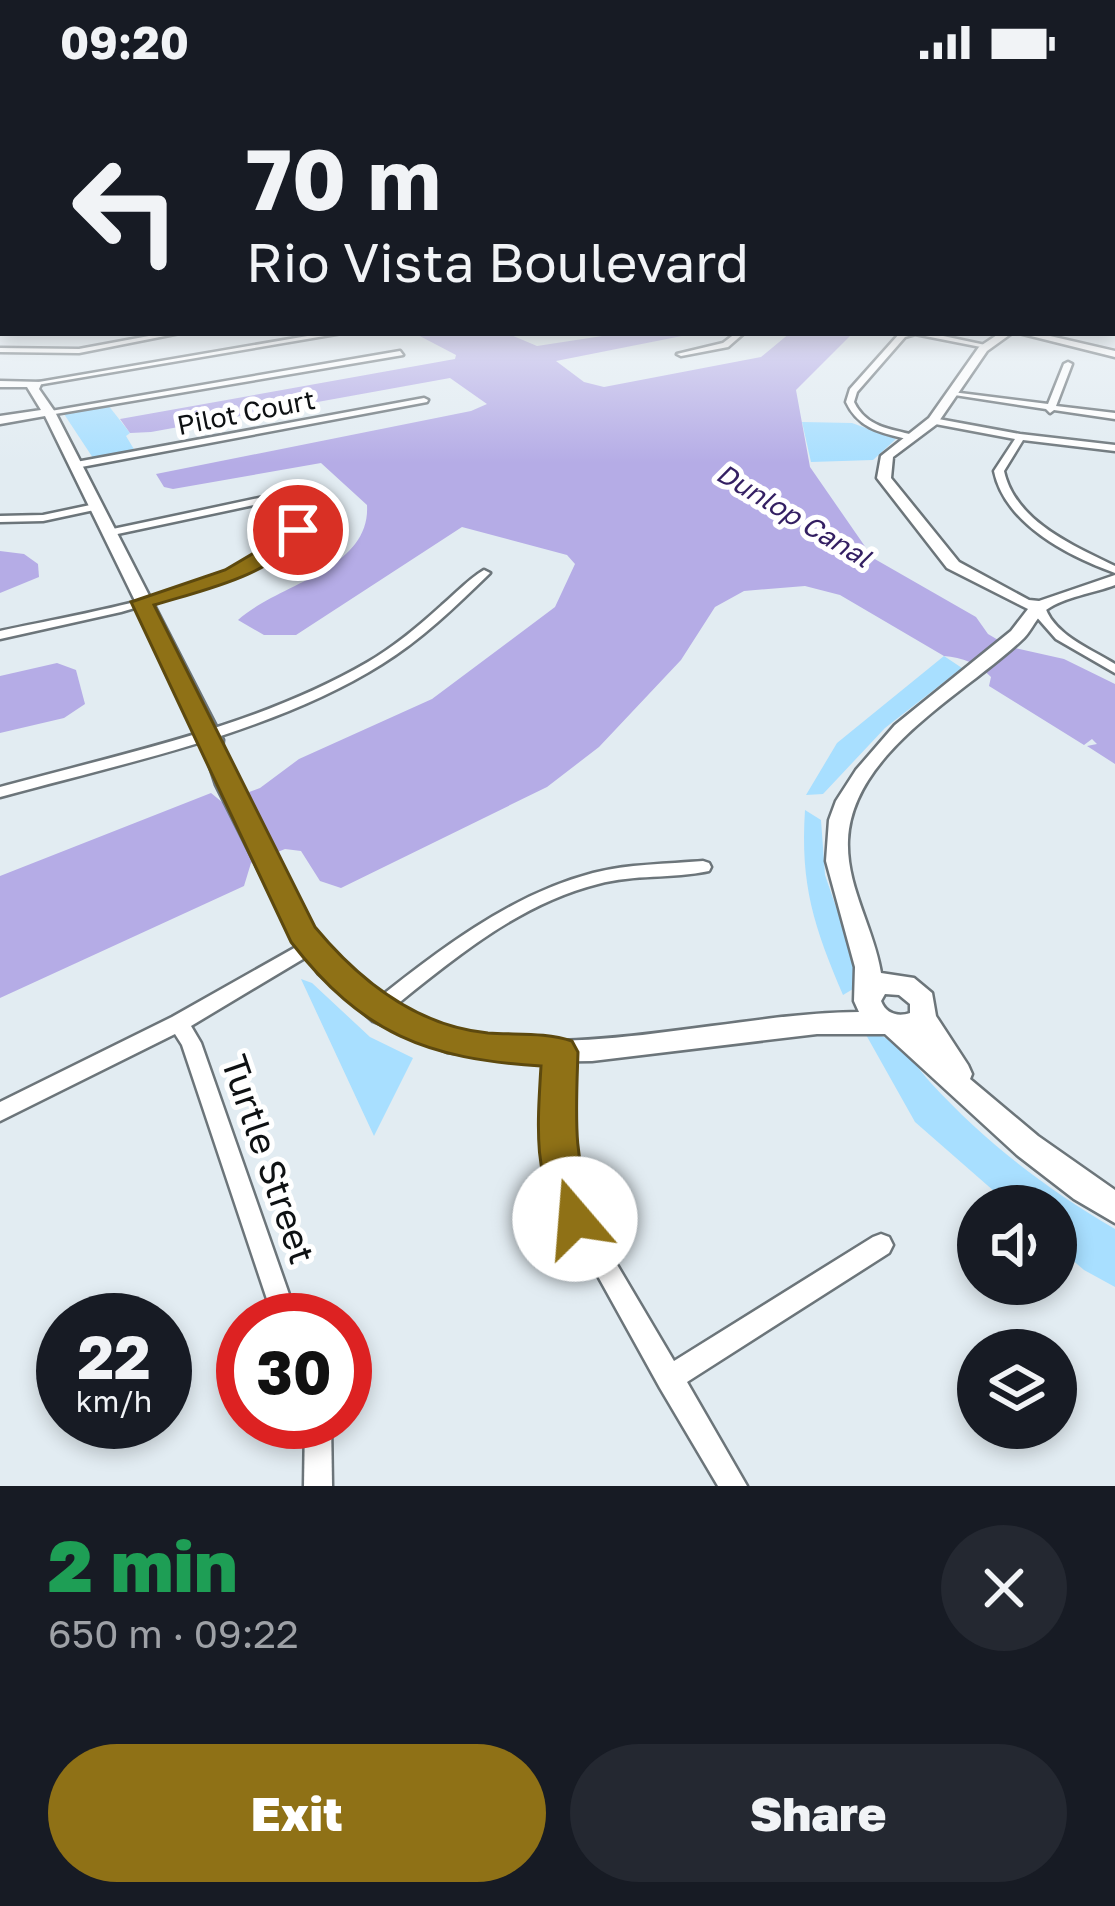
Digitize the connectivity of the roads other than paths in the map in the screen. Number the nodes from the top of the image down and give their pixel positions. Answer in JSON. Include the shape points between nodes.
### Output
{"nodes":[{"id":1,"x":160,"y":336,"type":"edge"},
{"id":2,"x":320,"y":336,"type":"edge"},
{"id":3,"x":736,"y":336,"type":"edge"},
{"id":4,"x":902,"y":336,"type":"edge"},
{"id":5,"x":931,"y":336,"type":"edge"},
{"id":6,"x":1002,"y":336,"type":"edge"},
{"id":7,"x":1038,"y":336,"type":"edge"},
{"id":8,"x":1052,"y":336,"type":"edge"},
{"id":9,"x":986,"y":346,"type":"junction"},
{"id":10,"x":0,"y":350,"type":"edge"},
{"id":11,"x":88,"y":350,"type":"junction"},
{"id":12,"x":1115,"y":352,"type":"edge"},
{"id":13,"x":400,"y":353,"type":"dead end"},
{"id":14,"x":681,"y":354,"type":"dead end"},
{"id":15,"x":1069,"y":364,"type":"dead end"},
{"id":16,"x":101,"y":372,"type":"junction"},
{"id":17,"x":0,"y":384,"type":"edge"},
{"id":18,"x":30,"y":386,"type":"junction"},
{"id":19,"x":952,"y":394,"type":"junction"},
{"id":20,"x":424,"y":400,"type":"dead end"},
{"id":21,"x":1050,"y":410,"type":"junction"},
{"id":22,"x":49,"y":412,"type":"junction"},
{"id":23,"x":1115,"y":416,"type":"edge"},
{"id":24,"x":0,"y":420,"type":"edge"},
{"id":25,"x":933,"y":421,"type":"junction"},
{"id":26,"x":911,"y":437,"type":"junction"},
{"id":27,"x":1020,"y":437,"type":"junction"},
{"id":28,"x":1115,"y":448,"type":"edge"},
{"id":29,"x":76,"y":465,"type":"junction"},
{"id":30,"x":95,"y":507,"type":"junction"},
{"id":31,"x":0,"y":518,"type":"edge"},
{"id":32,"x":108,"y":533,"type":"junction"},
{"id":33,"x":1115,"y":570,"type":"edge"},
{"id":34,"x":484,"y":573,"type":"dead end"},
{"id":35,"x":1115,"y":580,"type":"edge"},
{"id":36,"x":1031,"y":600,"type":"junction"},
{"id":37,"x":142,"y":602,"type":"junction"},
{"id":38,"x":1056,"y":632,"type":"junction"},
{"id":39,"x":0,"y":635,"type":"edge"},
{"id":40,"x":1016,"y":635,"type":"junction"},
{"id":41,"x":1115,"y":669,"type":"edge"},
{"id":42,"x":207,"y":731,"type":"junction"},
{"id":43,"x":0,"y":792,"type":"edge"},
{"id":44,"x":703,"y":866,"type":"dead end"},
{"id":45,"x":855,"y":926,"type":"junction"},
{"id":46,"x":312,"y":945,"type":"junction"},
{"id":47,"x":899,"y":983,"type":"junction"},
{"id":48,"x":868,"y":994,"type":"junction"},
{"id":49,"x":378,"y":1009,"type":"junction"},
{"id":50,"x":820,"y":1021,"type":"junction"},
{"id":51,"x":901,"y":1022,"type":"junction"},
{"id":52,"x":178,"y":1023,"type":"junction"},
{"id":53,"x":560,"y":1052,"type":"junction"},
{"id":54,"x":0,"y":1112,"type":"edge"},
{"id":55,"x":1115,"y":1208,"type":"edge"},
{"id":56,"x":881,"y":1244,"type":"dead end"},
{"id":57,"x":277,"y":1293,"type":"edge"},
{"id":58,"x":669,"y":1379,"type":"junction"},
{"id":59,"x":318,"y":1449,"type":"edge"},
{"id":60,"x":319,"y":1486,"type":"edge"},
{"id":61,"x":733,"y":1486,"type":"edge"}],
"edges":[{"from":1,"to":11,"type":"street"},
{"from":2,"to":16,"type":"street"},
{"from":3,"to":14,"type":"street"},
{"from":4,"to":26,"type":"street","via":[[850,399],[865,423]]},
{"from":5,"to":9,"type":"street"},
{"from":6,"to":9,"type":"street"},
{"from":7,"to":12,"type":"street"},
{"from":8,"to":12,"type":"street"},
{"from":9,"to":19,"type":"street"},
{"from":10,"to":11,"type":"street"},
{"from":11,"to":16,"type":"street"},
{"from":13,"to":22,"type":"street"},
{"from":15,"to":21,"type":"street"},
{"from":16,"to":18,"type":"street"},
{"from":17,"to":18,"type":"street"},
{"from":18,"to":22,"type":"street"},
{"from":19,"to":21,"type":"street"},
{"from":19,"to":25,"type":"street"},
{"from":20,"to":29,"type":"street","name":"Pilot Court"},
{"from":21,"to":23,"type":"street"},
{"from":22,"to":24,"type":"street"},
{"from":22,"to":29,"type":"street"},
{"from":25,"to":26,"type":"street"},
{"from":25,"to":27,"type":"street"},
{"from":26,"to":36,"type":"street","via":[[887,456],[884,478],[949,560]]},
{"from":27,"to":28,"type":"street"},
{"from":27,"to":33,"type":"street","via":[[999,471],[1005,493],[1050,536]]},
{"from":29,"to":30,"type":"street"},
{"from":30,"to":31,"type":"street"},
{"from":30,"to":32,"type":"street"},
{"from":32,"to":37,"type":"street"},
{"from":32,"to":37,"type":"street","via":[[273,498],[299,518],[288,542],[232,575]]},
{"from":34,"to":42,"type":"street","via":[[376,662]]},
{"from":35,"to":36,"type":"street"},
{"from":36,"to":38,"type":"street"},
{"from":36,"to":40,"type":"street"},
{"from":37,"to":39,"type":"street"},
{"from":37,"to":42,"type":"street"},
{"from":38,"to":40,"type":"street"},
{"from":38,"to":41,"type":"street"},
{"from":40,"to":45,"type":"street","via":[[892,736],[843,810],[838,857]]},
{"from":42,"to":43,"type":"street"},
{"from":42,"to":46,"type":"street"},
{"from":44,"to":49,"type":"street","via":[[569,887],[452,952]]},
{"from":45,"to":47,"type":"street"},
{"from":45,"to":48,"type":"street"},
{"from":46,"to":49,"type":"street"},
{"from":46,"to":52,"type":"street"},
{"from":47,"to":48,"type":"street","via":[[880,982]]},
{"from":47,"to":51,"type":"street","via":[[923,1000]]},
{"from":48,"to":50,"type":"street"},
{"from":48,"to":51,"type":"street","via":[[872,1011]]},
{"from":49,"to":53,"type":"street","via":[[481,1047]]},
{"from":50,"to":51,"type":"street"},
{"from":50,"to":53,"type":"street"},
{"from":51,"to":55,"type":"street","via":[[1050,1165]]},
{"from":52,"to":54,"type":"street"},
{"from":52,"to":57,"type":"street","name":"Turtle Street"},
{"from":53,"to":58,"type":"street","via":[[555,1149],[564,1195]]},
{"from":56,"to":58,"type":"street"},
{"from":58,"to":61,"type":"street"},
{"from":59,"to":60,"type":"street"}]}
